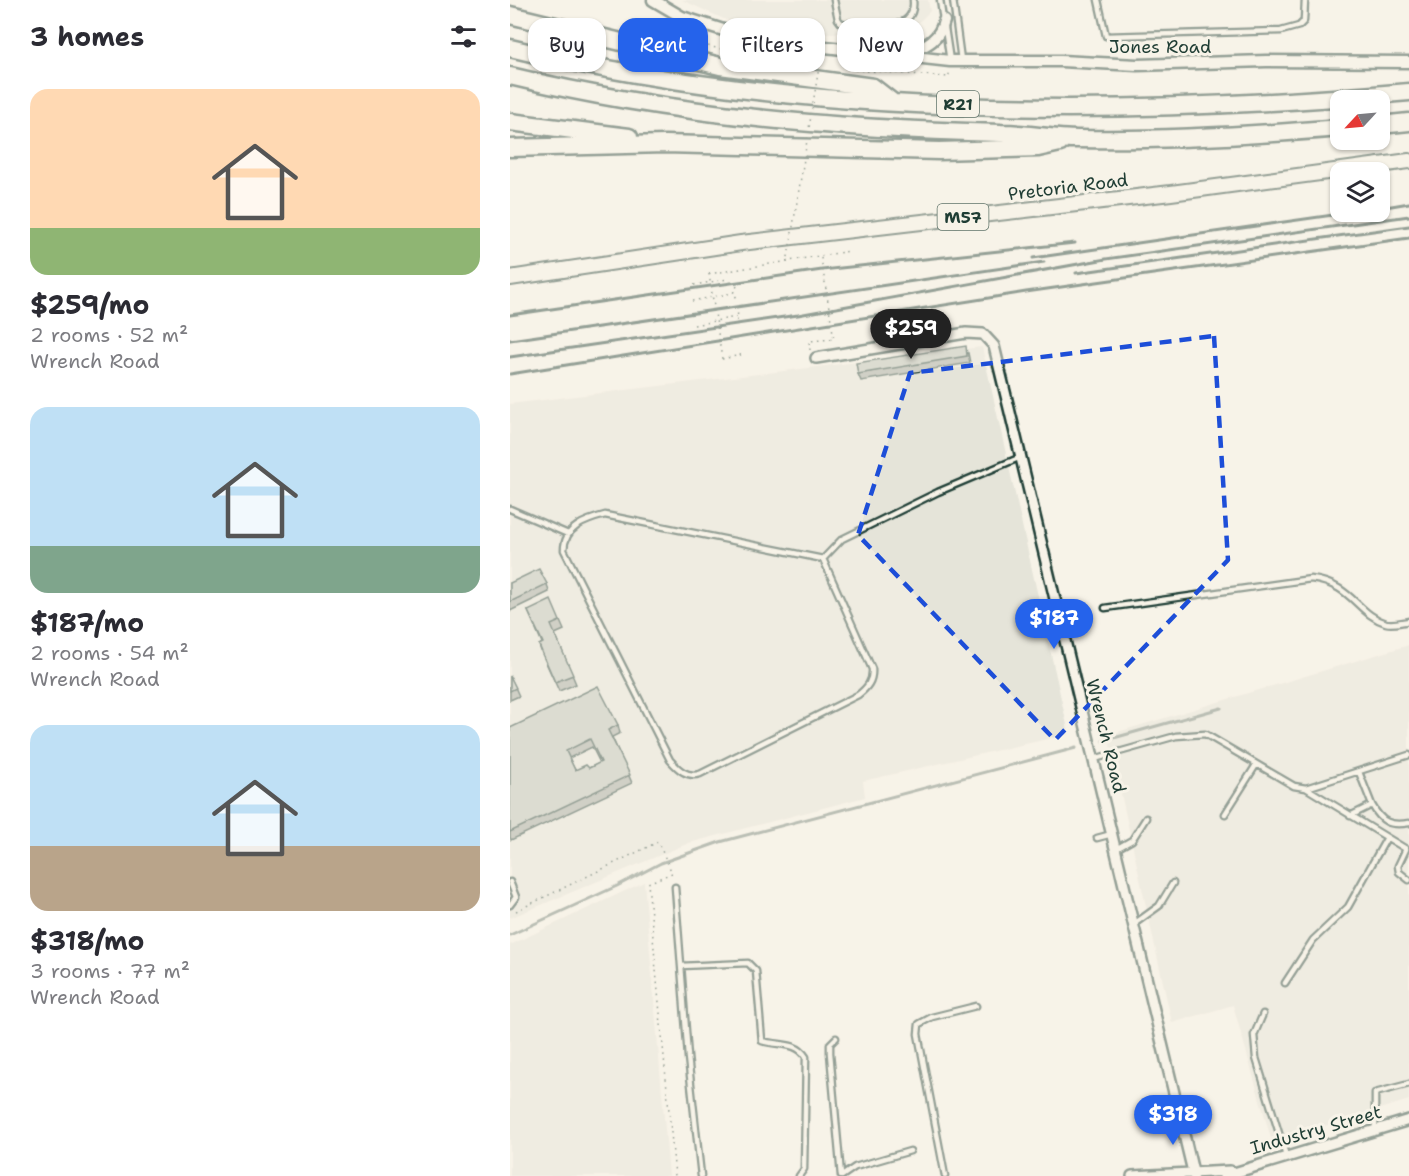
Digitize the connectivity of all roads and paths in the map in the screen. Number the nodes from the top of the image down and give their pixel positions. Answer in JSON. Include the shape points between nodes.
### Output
{"nodes":[{"id":1,"x":654,"y":0,"type":"edge"},
{"id":2,"x":834,"y":0,"type":"edge"},
{"id":3,"x":913,"y":0,"type":"edge"},
{"id":4,"x":940,"y":0,"type":"edge"},
{"id":5,"x":953,"y":0,"type":"edge"},
{"id":6,"x":1098,"y":0,"type":"edge"},
{"id":7,"x":1305,"y":0,"type":"edge"},
{"id":8,"x":663,"y":4,"type":"edge"},
{"id":9,"x":510,"y":15,"type":"edge"},
{"id":10,"x":682,"y":17,"type":"junction"},
{"id":11,"x":944,"y":21,"type":"junction"},
{"id":12,"x":924,"y":45,"type":"edge"},
{"id":13,"x":510,"y":48,"type":"edge"},
{"id":14,"x":837,"y":48,"type":"edge"},
{"id":15,"x":720,"y":49,"type":"edge"},
{"id":16,"x":924,"y":58,"type":"edge"},
{"id":17,"x":956,"y":61,"type":"junction"},
{"id":18,"x":1409,"y":62,"type":"edge"},
{"id":19,"x":818,"y":72,"type":"edge"},
{"id":20,"x":881,"y":72,"type":"edge"},
{"id":21,"x":510,"y":76,"type":"edge"},
{"id":22,"x":948,"y":77,"type":"dead end"},
{"id":23,"x":1409,"y":92,"type":"edge"},
{"id":24,"x":891,"y":101,"type":"junction"},
{"id":25,"x":510,"y":122,"type":"edge"},
{"id":26,"x":1409,"y":122,"type":"edge"},
{"id":27,"x":1390,"y":124,"type":"edge"},
{"id":28,"x":1330,"y":128,"type":"edge"},
{"id":29,"x":1077,"y":139,"type":"junction"},
{"id":30,"x":665,"y":144,"type":"junction"},
{"id":31,"x":510,"y":148,"type":"edge"},
{"id":32,"x":1409,"y":161,"type":"edge"},
{"id":33,"x":850,"y":251,"type":"dead end"},
{"id":34,"x":821,"y":258,"type":"junction"},
{"id":35,"x":787,"y":263,"type":"junction"},
{"id":36,"x":513,"y":279,"type":"edge"},
{"id":37,"x":728,"y":279,"type":"dead end"},
{"id":38,"x":710,"y":283,"type":"junction"},
{"id":39,"x":694,"y":285,"type":"dead end"},
{"id":40,"x":737,"y":286,"type":"dead end"},
{"id":41,"x":733,"y":293,"type":"junction"},
{"id":42,"x":713,"y":298,"type":"junction"},
{"id":43,"x":737,"y":298,"type":"dead end"},
{"id":44,"x":692,"y":301,"type":"dead end"},
{"id":45,"x":738,"y":310,"type":"dead end"},
{"id":46,"x":736,"y":317,"type":"junction"},
{"id":47,"x":716,"y":321,"type":"junction"},
{"id":48,"x":738,"y":321,"type":"dead end"},
{"id":49,"x":694,"y":325,"type":"dead end"},
{"id":50,"x":812,"y":341,"type":"dead end"},
{"id":51,"x":745,"y":354,"type":"dead end"},
{"id":52,"x":816,"y":358,"type":"dead end"},
{"id":53,"x":1021,"y":457,"type":"junction"},
{"id":54,"x":510,"y":509,"type":"edge"},
{"id":55,"x":568,"y":534,"type":"junction"},
{"id":56,"x":823,"y":559,"type":"junction"},
{"id":57,"x":1105,"y":608,"type":"dead end"},
{"id":58,"x":1409,"y":621,"type":"edge"},
{"id":59,"x":1409,"y":755,"type":"edge"},
{"id":60,"x":1094,"y":759,"type":"junction"},
{"id":61,"x":1256,"y":765,"type":"junction"},
{"id":62,"x":1359,"y":772,"type":"junction"},
{"id":63,"x":1306,"y":788,"type":"junction"},
{"id":64,"x":1372,"y":805,"type":"junction"},
{"id":65,"x":1224,"y":814,"type":"dead end"},
{"id":66,"x":1350,"y":816,"type":"junction"},
{"id":67,"x":1146,"y":818,"type":"dead end"},
{"id":68,"x":1409,"y":823,"type":"edge"},
{"id":69,"x":1112,"y":834,"type":"junction"},
{"id":70,"x":1097,"y":838,"type":"dead end"},
{"id":71,"x":1386,"y":839,"type":"junction"},
{"id":72,"x":1116,"y":849,"type":"junction"},
{"id":73,"x":1408,"y":850,"type":"edge"},
{"id":74,"x":1409,"y":880,"type":"edge"},
{"id":75,"x":510,"y":882,"type":"edge"},
{"id":76,"x":1173,"y":883,"type":"dead end"},
{"id":77,"x":675,"y":887,"type":"dead end"},
{"id":78,"x":510,"y":904,"type":"edge"},
{"id":79,"x":513,"y":912,"type":"dead end"},
{"id":80,"x":1134,"y":924,"type":"junction"},
{"id":81,"x":681,"y":966,"type":"junction"},
{"id":82,"x":1285,"y":983,"type":"dead end"},
{"id":83,"x":976,"y":1006,"type":"dead end"},
{"id":84,"x":1263,"y":1014,"type":"dead end"},
{"id":85,"x":836,"y":1038,"type":"dead end"},
{"id":86,"x":1409,"y":1084,"type":"edge"},
{"id":87,"x":1409,"y":1120,"type":"edge"},
{"id":88,"x":1375,"y":1130,"type":"junction"},
{"id":89,"x":910,"y":1151,"type":"dead end"},
{"id":90,"x":1286,"y":1156,"type":"junction"},
{"id":91,"x":1194,"y":1174,"type":"edge"},
{"id":92,"x":1228,"y":1174,"type":"edge"},
{"id":93,"x":675,"y":1176,"type":"edge"},
{"id":94,"x":700,"y":1176,"type":"edge"},
{"id":95,"x":799,"y":1176,"type":"edge"},
{"id":96,"x":841,"y":1176,"type":"edge"},
{"id":97,"x":945,"y":1176,"type":"edge"},
{"id":98,"x":1132,"y":1176,"type":"edge"}],
"edges":[{"from":1,"to":8,"type":"street","name":"Jones Road"},
{"from":2,"to":3,"type":"lane","via":[[841,23],[896,26],[912,17]]},
{"from":4,"to":11,"type":"lane"},
{"from":5,"to":17,"type":"lane"},
{"from":6,"to":7,"type":"lane","via":[[1106,36],[1281,31],[1304,21]]},
{"from":8,"to":10,"type":"street","name":"Jones Road"},
{"from":9,"to":24,"type":"highway","via":[[720,66],[873,87]]},
{"from":10,"to":14,"type":"street","name":"Jones Road","via":[[719,30]]},
{"from":10,"to":15,"type":"path","via":[[682,36]]},
{"from":11,"to":12,"type":"street","via":[[940,34]]},
{"from":11,"to":17,"type":"lane"},
{"from":13,"to":24,"type":"highway","number":"R21","via":[[674,80],[787,94]]},
{"from":16,"to":17,"type":"street","name":"Jones Road"},
{"from":17,"to":18,"type":"street","name":"Jones Road","via":[[1137,65]]},
{"from":19,"to":35,"type":"path","bridge":true},
{"from":20,"to":22,"type":"path"},
{"from":21,"to":29,"type":"highway","number":"R21","via":[[611,98],[825,126]]},
{"from":23,"to":24,"type":"highway","number":"R21","via":[[1182,105],[1007,107]]},
{"from":25,"to":30,"type":"highway"},
{"from":26,"to":27,"type":"highway"},
{"from":28,"to":29,"type":"highway","number":"R21"},
{"from":29,"to":30,"type":"highway","via":[[1038,148],[939,151]]},
{"from":30,"to":31,"type":"highway"},
{"from":32,"to":36,"type":"main road","name":"Pretoria Road","number":"M57","via":[[741,243]]},
{"from":33,"to":34,"type":"path"},
{"from":34,"to":35,"type":"path"},
{"from":34,"to":50,"type":"path","bridge":true,"via":[[834,339]]},
{"from":35,"to":38,"type":"path","bridge":true,"via":[[709,274]]},
{"from":37,"to":38,"type":"path"},
{"from":38,"to":39,"type":"path"},
{"from":38,"to":42,"type":"path","bridge":true},
{"from":40,"to":41,"type":"path"},
{"from":41,"to":42,"type":"path"},
{"from":41,"to":43,"type":"path"},
{"from":42,"to":44,"type":"path"},
{"from":42,"to":47,"type":"path","bridge":true},
{"from":45,"to":46,"type":"path"},
{"from":46,"to":47,"type":"path"},
{"from":46,"to":48,"type":"path"},
{"from":47,"to":49,"type":"path"},
{"from":47,"to":51,"type":"path","bridge":true,"via":[[722,359]]},
{"from":52,"to":53,"type":"street","name":"Wrench Road","via":[[966,333],[983,334],[994,346]]},
{"from":53,"to":56,"type":"lane","via":[[842,539]]},
{"from":53,"to":60,"type":"street","name":"Wrench Road"},
{"from":54,"to":55,"type":"lane"},
{"from":55,"to":56,"type":"lane","via":[[582,522],[605,515]]},
{"from":55,"to":56,"type":"lane","via":[[564,550],[670,760],[693,776],[858,695],[873,676]]},
{"from":57,"to":58,"type":"lane","via":[[1311,579],[1346,591],[1389,624]]},
{"from":59,"to":62,"type":"lane"},
{"from":60,"to":61,"type":"lane","via":[[1190,734],[1213,737]]},
{"from":60,"to":69,"type":"street","name":"Wrench Road"},
{"from":61,"to":63,"type":"lane","via":[[1294,786]]},
{"from":61,"to":65,"type":"lane"},
{"from":62,"to":63,"type":"lane"},
{"from":62,"to":64,"type":"lane"},
{"from":63,"to":66,"type":"lane"},
{"from":64,"to":66,"type":"lane"},
{"from":64,"to":68,"type":"lane","via":[[1387,823]]},
{"from":66,"to":71,"type":"lane"},
{"from":67,"to":72,"type":"lane","via":[[1132,840]]},
{"from":69,"to":70,"type":"lane"},
{"from":69,"to":72,"type":"street","name":"Wrench Road"},
{"from":71,"to":73,"type":"lane"},
{"from":71,"to":82,"type":"lane","via":[[1348,907],[1313,940]]},
{"from":72,"to":80,"type":"street","name":"Wrench Road"},
{"from":73,"to":74,"type":"lane","via":[[1398,866]]},
{"from":75,"to":78,"type":"lane","via":[[516,897]]},
{"from":76,"to":80,"type":"lane","via":[[1159,906]]},
{"from":77,"to":81,"type":"lane"},
{"from":79,"to":93,"type":"path","via":[[658,842],[672,873],[648,883]]},
{"from":80,"to":91,"type":"street","name":"Wrench Road"},
{"from":81,"to":94,"type":"lane"},
{"from":81,"to":95,"type":"lane","via":[[748,963],[756,971],[762,1041],[794,1045],[806,1057],[804,1169]]},
{"from":83,"to":97,"type":"lane","via":[[919,1024]]},
{"from":84,"to":90,"type":"lane","via":[[1254,1035],[1256,1058]]},
{"from":85,"to":96,"type":"lane","via":[[830,1044],[830,1053]]},
{"from":86,"to":88,"type":"lane","via":[[1375,1093]]},
{"from":87,"to":88,"type":"street","name":"Industry Street"},
{"from":88,"to":90,"type":"street","name":"Industry Street"},
{"from":89,"to":96,"type":"lane","via":[[855,1167]]},
{"from":90,"to":92,"type":"street","name":"Industry Street"},
{"from":91,"to":92,"type":"street","name":"Industry Street"},
{"from":91,"to":98,"type":"street","name":"Industry Street"}]}
